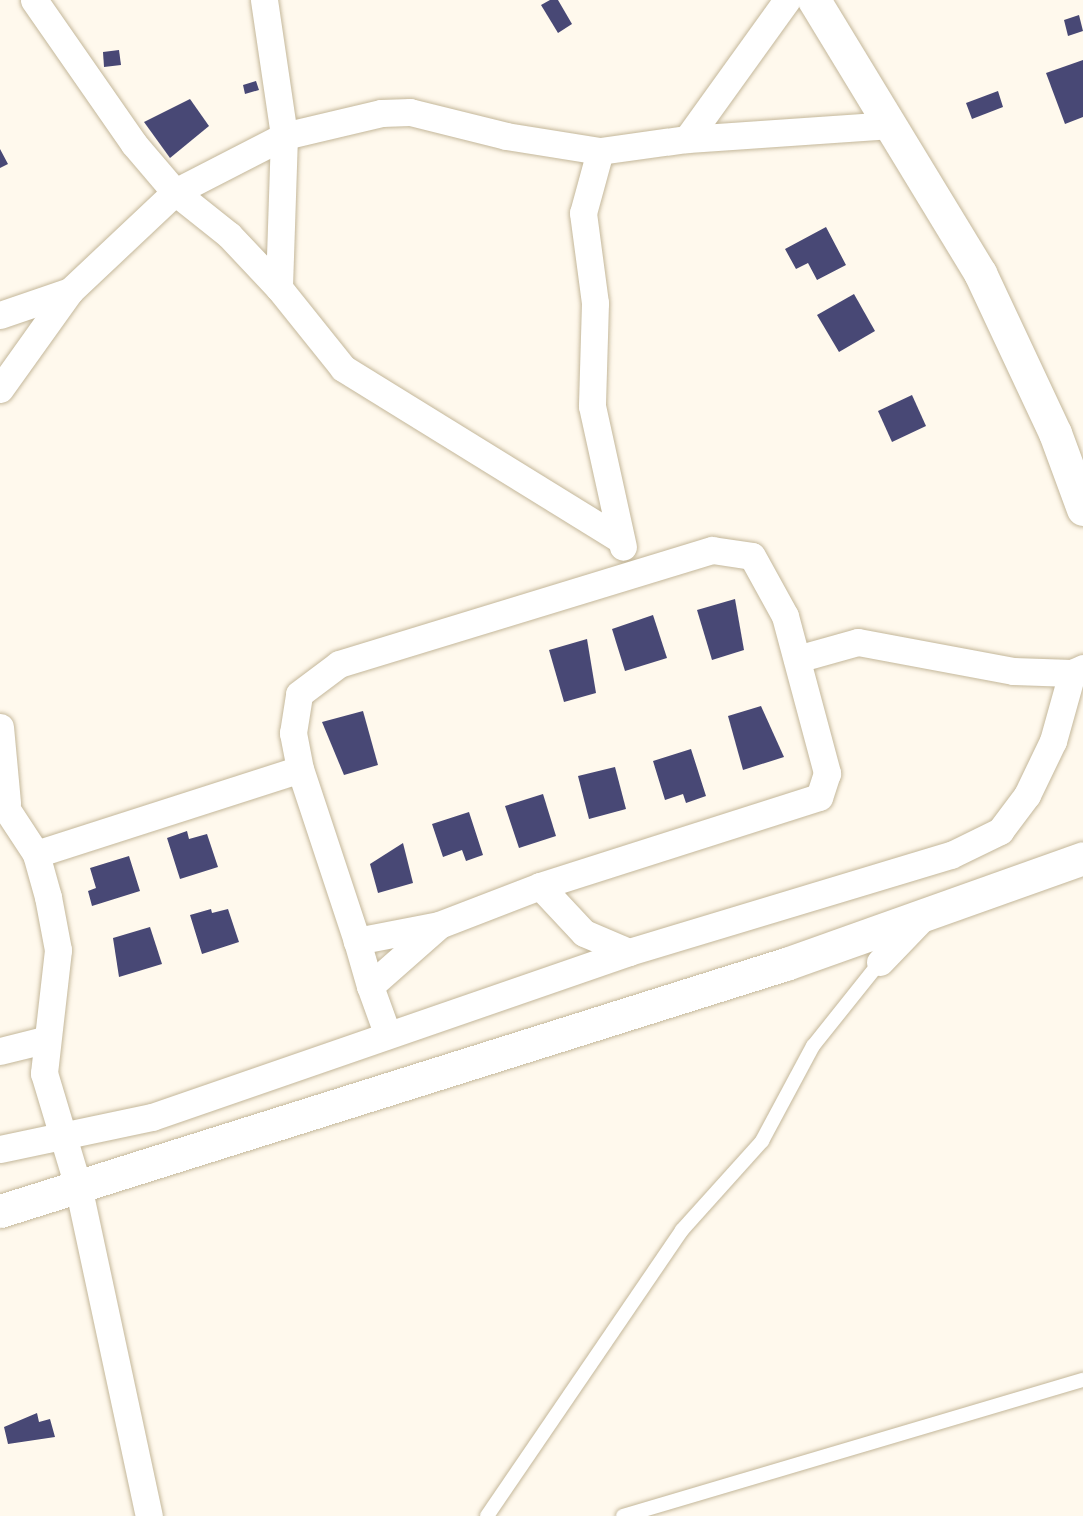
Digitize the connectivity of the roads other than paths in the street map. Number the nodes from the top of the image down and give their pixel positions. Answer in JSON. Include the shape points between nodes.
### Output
{"nodes":[{"id":1,"x":34,"y":0,"type":"edge"},
{"id":2,"x":264,"y":0,"type":"edge"},
{"id":3,"x":787,"y":0,"type":"edge"},
{"id":4,"x":814,"y":0,"type":"edge"},
{"id":5,"x":893,"y":125,"type":"junction"},
{"id":6,"x":284,"y":136,"type":"junction"},
{"id":7,"x":687,"y":139,"type":"junction"},
{"id":8,"x":600,"y":151,"type":"junction"},
{"id":9,"x":175,"y":192,"type":"junction"},
{"id":10,"x":279,"y":288,"type":"junction"},
{"id":11,"x":70,"y":291,"type":"junction"},
{"id":12,"x":0,"y":315,"type":"edge"},
{"id":13,"x":0,"y":389,"type":"edge"},
{"id":14,"x":1083,"y":509,"type":"edge"},
{"id":15,"x":620,"y":539,"type":"junction"},
{"id":16,"x":634,"y":573,"type":"junction"},
{"id":17,"x":797,"y":659,"type":"junction"},
{"id":18,"x":1077,"y":670,"type":"edge"},
{"id":19,"x":0,"y":727,"type":"edge"},
{"id":20,"x":300,"y":769,"type":"junction"},
{"id":21,"x":3,"y":801,"type":"edge"},
{"id":22,"x":36,"y":854,"type":"junction"},
{"id":23,"x":1083,"y":858,"type":"edge"},
{"id":24,"x":540,"y":886,"type":"junction"},
{"id":25,"x":928,"y":912,"type":"junction"},
{"id":26,"x":439,"y":925,"type":"junction"},
{"id":27,"x":357,"y":941,"type":"junction"},
{"id":28,"x":629,"y":952,"type":"junction"},
{"id":29,"x":880,"y":962,"type":"joint"},
{"id":30,"x":370,"y":986,"type":"junction"},
{"id":31,"x":387,"y":1033,"type":"junction"},
{"id":32,"x":44,"y":1040,"type":"junction"},
{"id":33,"x":0,"y":1051,"type":"edge"},
{"id":34,"x":58,"y":1134,"type":"junction"},
{"id":35,"x":0,"y":1149,"type":"edge"},
{"id":36,"x":79,"y":1190,"type":"junction"},
{"id":37,"x":0,"y":1211,"type":"edge"},
{"id":38,"x":1083,"y":1380,"type":"edge"},
{"id":39,"x":149,"y":1516,"type":"edge"},
{"id":40,"x":487,"y":1516,"type":"edge"},
{"id":41,"x":623,"y":1516,"type":"edge"}],
"edges":[{"from":1,"to":9,"type":"street","via":[[134,144]]},
{"from":2,"to":6,"type":"street"},
{"from":3,"to":7,"type":"street"},
{"from":4,"to":5,"type":"street"},
{"from":5,"to":7,"type":"street"},
{"from":5,"to":14,"type":"street","via":[[951,220],[1016,345]]},
{"from":6,"to":8,"type":"street","via":[[381,113],[410,112],[506,136]]},
{"from":6,"to":9,"type":"street"},
{"from":6,"to":10,"type":"street"},
{"from":7,"to":8,"type":"street"},
{"from":8,"to":15,"type":"street","via":[[584,213],[595,303],[592,406]]},
{"from":9,"to":10,"type":"street","via":[[228,235]]},
{"from":9,"to":11,"type":"street"},
{"from":10,"to":15,"type":"street","via":[[343,368]]},
{"from":11,"to":12,"type":"street"},
{"from":11,"to":13,"type":"street"},
{"from":15,"to":16,"type":"street"},
{"from":16,"to":17,"type":"street","via":[[712,550],[752,555],[785,616]]},
{"from":16,"to":20,"type":"street","via":[[339,664],[299,694],[293,733]]},
{"from":17,"to":18,"type":"street","via":[[858,642],[1013,671]]},
{"from":17,"to":24,"type":"street","via":[[827,773],[819,797]]},
{"from":18,"to":28,"type":"street","via":[[1053,741],[1028,795],[1000,831],[951,855]]},
{"from":19,"to":21,"type":"street"},
{"from":20,"to":22,"type":"street"},
{"from":20,"to":27,"type":"street"},
{"from":21,"to":22,"type":"street"},
{"from":22,"to":32,"type":"street","via":[[58,950]]},
{"from":23,"to":25,"type":"street"},
{"from":24,"to":26,"type":"street"},
{"from":24,"to":28,"type":"street","via":[[584,933]]},
{"from":25,"to":29,"type":"street"},
{"from":25,"to":36,"type":"street","via":[[786,964]]},
{"from":26,"to":27,"type":"street"},
{"from":26,"to":30,"type":"street"},
{"from":27,"to":30,"type":"street"},
{"from":28,"to":31,"type":"street"},
{"from":29,"to":40,"type":"lane","via":[[813,1046],[762,1141],[682,1230]]},
{"from":30,"to":31,"type":"street"},
{"from":31,"to":34,"type":"street","via":[[152,1117]]},
{"from":32,"to":33,"type":"street"},
{"from":32,"to":34,"type":"street","via":[[44,1072]]},
{"from":34,"to":35,"type":"street"},
{"from":34,"to":36,"type":"street"},
{"from":36,"to":37,"type":"street"},
{"from":36,"to":39,"type":"street"},
{"from":38,"to":41,"type":"lane"}]}
